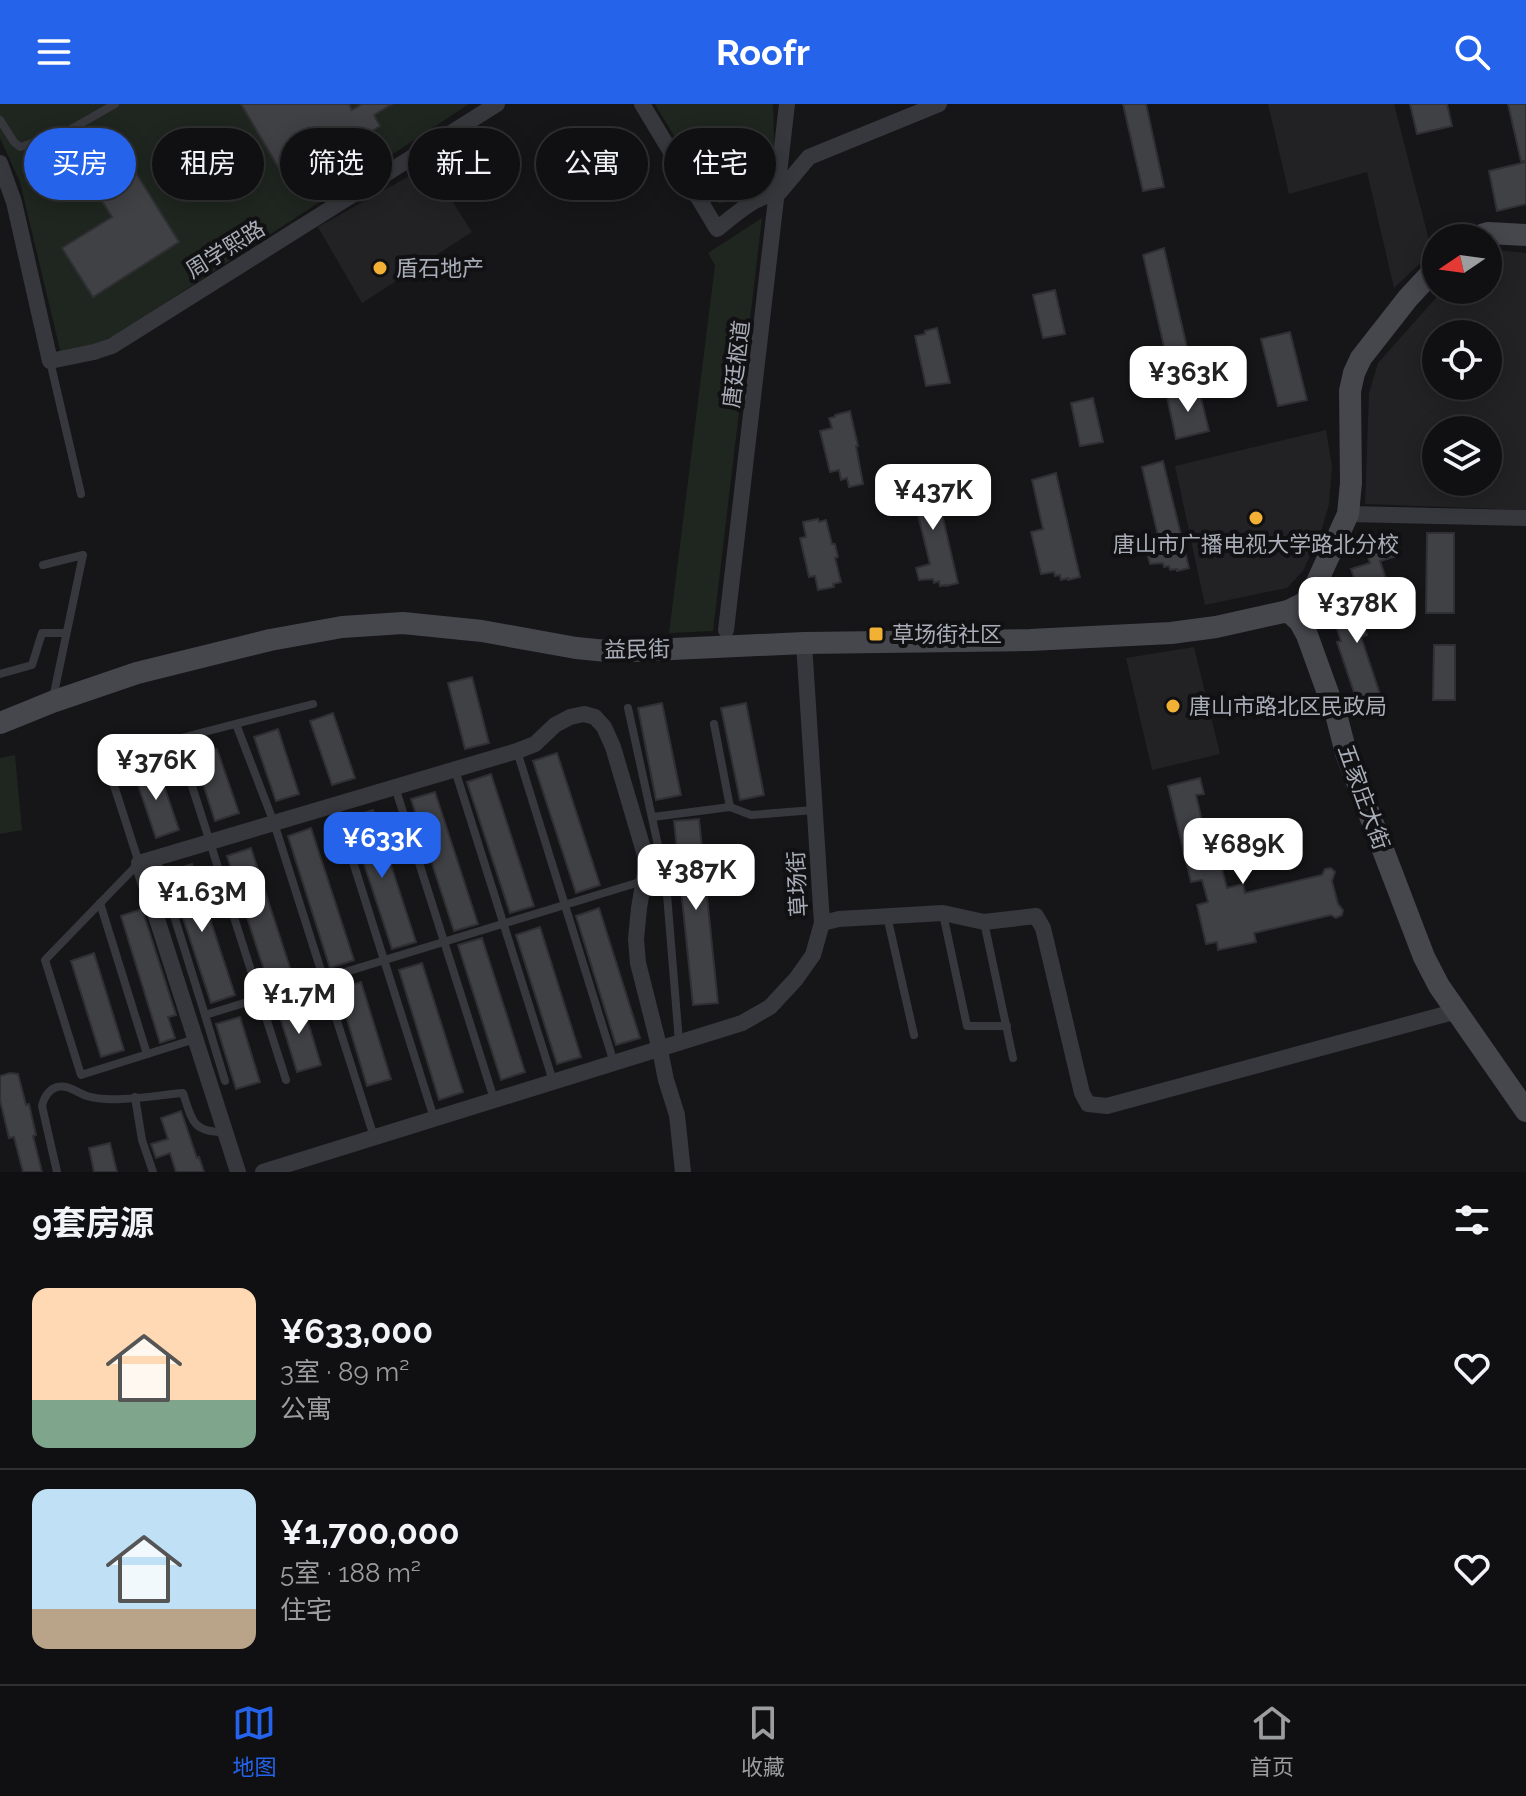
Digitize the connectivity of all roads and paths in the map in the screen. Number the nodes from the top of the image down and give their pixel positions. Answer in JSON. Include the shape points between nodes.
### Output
{"nodes":[{"id":1,"x":115,"y":104,"type":"edge"},
{"id":2,"x":497,"y":104,"type":"edge"},
{"id":3,"x":642,"y":104,"type":"edge"},
{"id":4,"x":787,"y":104,"type":"edge"},
{"id":5,"x":939,"y":104,"type":"edge"},
{"id":6,"x":0,"y":120,"type":"edge"},
{"id":7,"x":0,"y":163,"type":"edge"},
{"id":8,"x":778,"y":194,"type":"junction"},
{"id":9,"x":1502,"y":234,"type":"edge"},
{"id":10,"x":1526,"y":235,"type":"edge"},
{"id":11,"x":1422,"y":283,"type":"edge"},
{"id":12,"x":50,"y":361,"type":"junction"},
{"id":13,"x":81,"y":494,"type":"dead end"},
{"id":14,"x":1348,"y":514,"type":"junction"},
{"id":15,"x":1526,"y":518,"type":"edge"},
{"id":16,"x":43,"y":565,"type":"dead end"},
{"id":17,"x":1288,"y":611,"type":"junction"},
{"id":18,"x":726,"y":630,"type":"dead end"},
{"id":19,"x":66,"y":633,"type":"junction"},
{"id":20,"x":804,"y":643,"type":"junction"},
{"id":21,"x":0,"y":674,"type":"edge"},
{"id":22,"x":52,"y":702,"type":"junction"},
{"id":23,"x":313,"y":704,"type":"dead end"},
{"id":24,"x":628,"y":708,"type":"dead end"},
{"id":25,"x":0,"y":723,"type":"edge"},
{"id":26,"x":236,"y":724,"type":"junction"},
{"id":27,"x":714,"y":724,"type":"dead end"},
{"id":28,"x":177,"y":739,"type":"junction"},
{"id":29,"x":517,"y":751,"type":"junction"},
{"id":30,"x":455,"y":770,"type":"junction"},
{"id":31,"x":395,"y":787,"type":"junction"},
{"id":32,"x":335,"y":805,"type":"junction"},
{"id":33,"x":730,"y":807,"type":"junction"},
{"id":34,"x":814,"y":810,"type":"junction"},
{"id":35,"x":653,"y":817,"type":"junction"},
{"id":36,"x":274,"y":823,"type":"junction"},
{"id":37,"x":211,"y":841,"type":"junction"},
{"id":38,"x":156,"y":858,"type":"junction"},
{"id":39,"x":139,"y":863,"type":"junction"},
{"id":40,"x":645,"y":880,"type":"junction"},
{"id":41,"x":100,"y":903,"type":"junction"},
{"id":42,"x":565,"y":905,"type":"junction"},
{"id":43,"x":943,"y":913,"type":"junction"},
{"id":44,"x":887,"y":916,"type":"junction"},
{"id":45,"x":984,"y":922,"type":"junction"},
{"id":46,"x":822,"y":923,"type":"junction"},
{"id":47,"x":503,"y":924,"type":"junction"},
{"id":48,"x":444,"y":942,"type":"junction"},
{"id":49,"x":384,"y":960,"type":"junction"},
{"id":50,"x":324,"y":979,"type":"junction"},
{"id":51,"x":261,"y":998,"type":"junction"},
{"id":52,"x":1457,"y":1011,"type":"junction"},
{"id":53,"x":205,"y":1015,"type":"junction"},
{"id":54,"x":1007,"y":1026,"type":"junction"},
{"id":55,"x":914,"y":1035,"type":"dead end"},
{"id":56,"x":195,"y":1039,"type":"junction"},
{"id":57,"x":679,"y":1043,"type":"junction"},
{"id":58,"x":660,"y":1050,"type":"junction"},
{"id":59,"x":147,"y":1054,"type":"junction"},
{"id":60,"x":1013,"y":1058,"type":"dead end"},
{"id":61,"x":614,"y":1063,"type":"junction"},
{"id":62,"x":286,"y":1080,"type":"dead end"},
{"id":63,"x":225,"y":1081,"type":"dead end"},
{"id":64,"x":553,"y":1082,"type":"junction"},
{"id":65,"x":135,"y":1097,"type":"junction"},
{"id":66,"x":494,"y":1100,"type":"junction"},
{"id":67,"x":1526,"y":1111,"type":"edge"},
{"id":68,"x":434,"y":1119,"type":"junction"},
{"id":69,"x":225,"y":1132,"type":"junction"},
{"id":70,"x":374,"y":1138,"type":"junction"},
{"id":71,"x":57,"y":1172,"type":"edge"},
{"id":72,"x":153,"y":1172,"type":"edge"},
{"id":73,"x":238,"y":1172,"type":"edge"},
{"id":74,"x":263,"y":1172,"type":"edge"},
{"id":75,"x":683,"y":1172,"type":"edge"}],
"edges":[{"from":1,"to":6,"type":"lane","via":[[56,136],[20,147]]},
{"from":2,"to":12,"type":"street","name":"周学熙路","via":[[112,346]]},
{"from":3,"to":8,"type":"street","via":[[717,229],[758,199]]},
{"from":4,"to":8,"type":"street","name":"唐廷枢道"},
{"from":5,"to":8,"type":"street","via":[[809,157]]},
{"from":7,"to":12,"type":"street","via":[[14,202]]},
{"from":8,"to":18,"type":"street","name":"唐廷枢道"},
{"from":9,"to":10,"type":"street"},
{"from":11,"to":14,"type":"street","via":[[1354,373]]},
{"from":12,"to":13,"type":"lane"},
{"from":14,"to":15,"type":"street"},
{"from":14,"to":17,"type":"street","via":[[1312,593]]},
{"from":16,"to":19,"type":"lane","via":[[83,555]]},
{"from":17,"to":20,"type":"street","name":"益民街","via":[[1171,633]]},
{"from":17,"to":52,"type":"street","name":"五家庄大街","via":[[1307,635],[1424,957]]},
{"from":19,"to":21,"type":"lane","via":[[42,633],[32,665]]},
{"from":19,"to":22,"type":"lane"},
{"from":20,"to":22,"type":"street","name":"益民街","via":[[607,651],[403,623],[342,627],[185,660]]},
{"from":20,"to":34,"type":"street","name":"草场街"},
{"from":22,"to":25,"type":"street","name":"益民街"},
{"from":23,"to":26,"type":"lane"},
{"from":24,"to":35,"type":"lane"},
{"from":26,"to":28,"type":"lane"},
{"from":26,"to":36,"type":"lane"},
{"from":27,"to":33,"type":"lane"},
{"from":28,"to":37,"type":"lane"},
{"from":28,"to":39,"type":"lane","via":[[150,746],[110,773]]},
{"from":29,"to":30,"type":"street"},
{"from":29,"to":40,"type":"street","via":[[570,717],[595,717],[613,747],[647,862]]},
{"from":29,"to":42,"type":"lane"},
{"from":30,"to":31,"type":"street"},
{"from":30,"to":47,"type":"lane"},
{"from":31,"to":32,"type":"street"},
{"from":31,"to":48,"type":"lane"},
{"from":32,"to":36,"type":"street"},
{"from":32,"to":49,"type":"lane"},
{"from":33,"to":34,"type":"lane","via":[[751,815]]},
{"from":33,"to":35,"type":"lane"},
{"from":34,"to":46,"type":"street","name":"草场街"},
{"from":35,"to":57,"type":"lane","via":[[666,882]]},
{"from":36,"to":37,"type":"street"},
{"from":36,"to":50,"type":"lane"},
{"from":37,"to":38,"type":"street"},
{"from":37,"to":51,"type":"lane"},
{"from":38,"to":39,"type":"street"},
{"from":38,"to":53,"type":"lane"},
{"from":39,"to":41,"type":"lane"},
{"from":39,"to":56,"type":"street"},
{"from":40,"to":42,"type":"lane"},
{"from":40,"to":58,"type":"street","via":[[636,939],[638,963]]},
{"from":41,"to":59,"type":"lane"},
{"from":41,"to":59,"type":"lane","via":[[45,960],[81,1075]]},
{"from":42,"to":47,"type":"lane"},
{"from":42,"to":61,"type":"lane"},
{"from":43,"to":44,"type":"street"},
{"from":43,"to":45,"type":"street"},
{"from":43,"to":54,"type":"lane","via":[[967,1026]]},
{"from":44,"to":46,"type":"street"},
{"from":44,"to":55,"type":"lane"},
{"from":45,"to":52,"type":"street","via":[[1036,916],[1043,928],[1088,1104],[1107,1106]]},
{"from":45,"to":54,"type":"lane"},
{"from":46,"to":57,"type":"street","name":"草场街","via":[[813,955],[770,1007],[742,1023]]},
{"from":47,"to":48,"type":"lane"},
{"from":47,"to":64,"type":"lane"},
{"from":48,"to":49,"type":"lane"},
{"from":48,"to":66,"type":"lane"},
{"from":49,"to":50,"type":"lane"},
{"from":49,"to":68,"type":"lane"},
{"from":50,"to":51,"type":"lane"},
{"from":50,"to":70,"type":"lane"},
{"from":51,"to":53,"type":"lane"},
{"from":51,"to":62,"type":"lane"},
{"from":52,"to":67,"type":"street","name":"五家庄大街"},
{"from":53,"to":63,"type":"lane"},
{"from":54,"to":60,"type":"lane"},
{"from":56,"to":59,"type":"lane"},
{"from":56,"to":69,"type":"street"},
{"from":57,"to":58,"type":"street","name":"草场街"},
{"from":58,"to":61,"type":"street","name":"草场街"},
{"from":58,"to":75,"type":"street","via":[[677,1115]]},
{"from":61,"to":64,"type":"street","name":"草场街"},
{"from":64,"to":66,"type":"street","name":"草场街"},
{"from":65,"to":69,"type":"lane","via":[[183,1093],[197,1126]]},
{"from":65,"to":71,"type":"lane","via":[[103,1099],[66,1086],[44,1096],[42,1113]]},
{"from":65,"to":72,"type":"lane"},
{"from":66,"to":68,"type":"street","name":"草场街"},
{"from":68,"to":70,"type":"street","name":"草场街"},
{"from":69,"to":73,"type":"street"},
{"from":70,"to":74,"type":"street","name":"草场街"}]}
